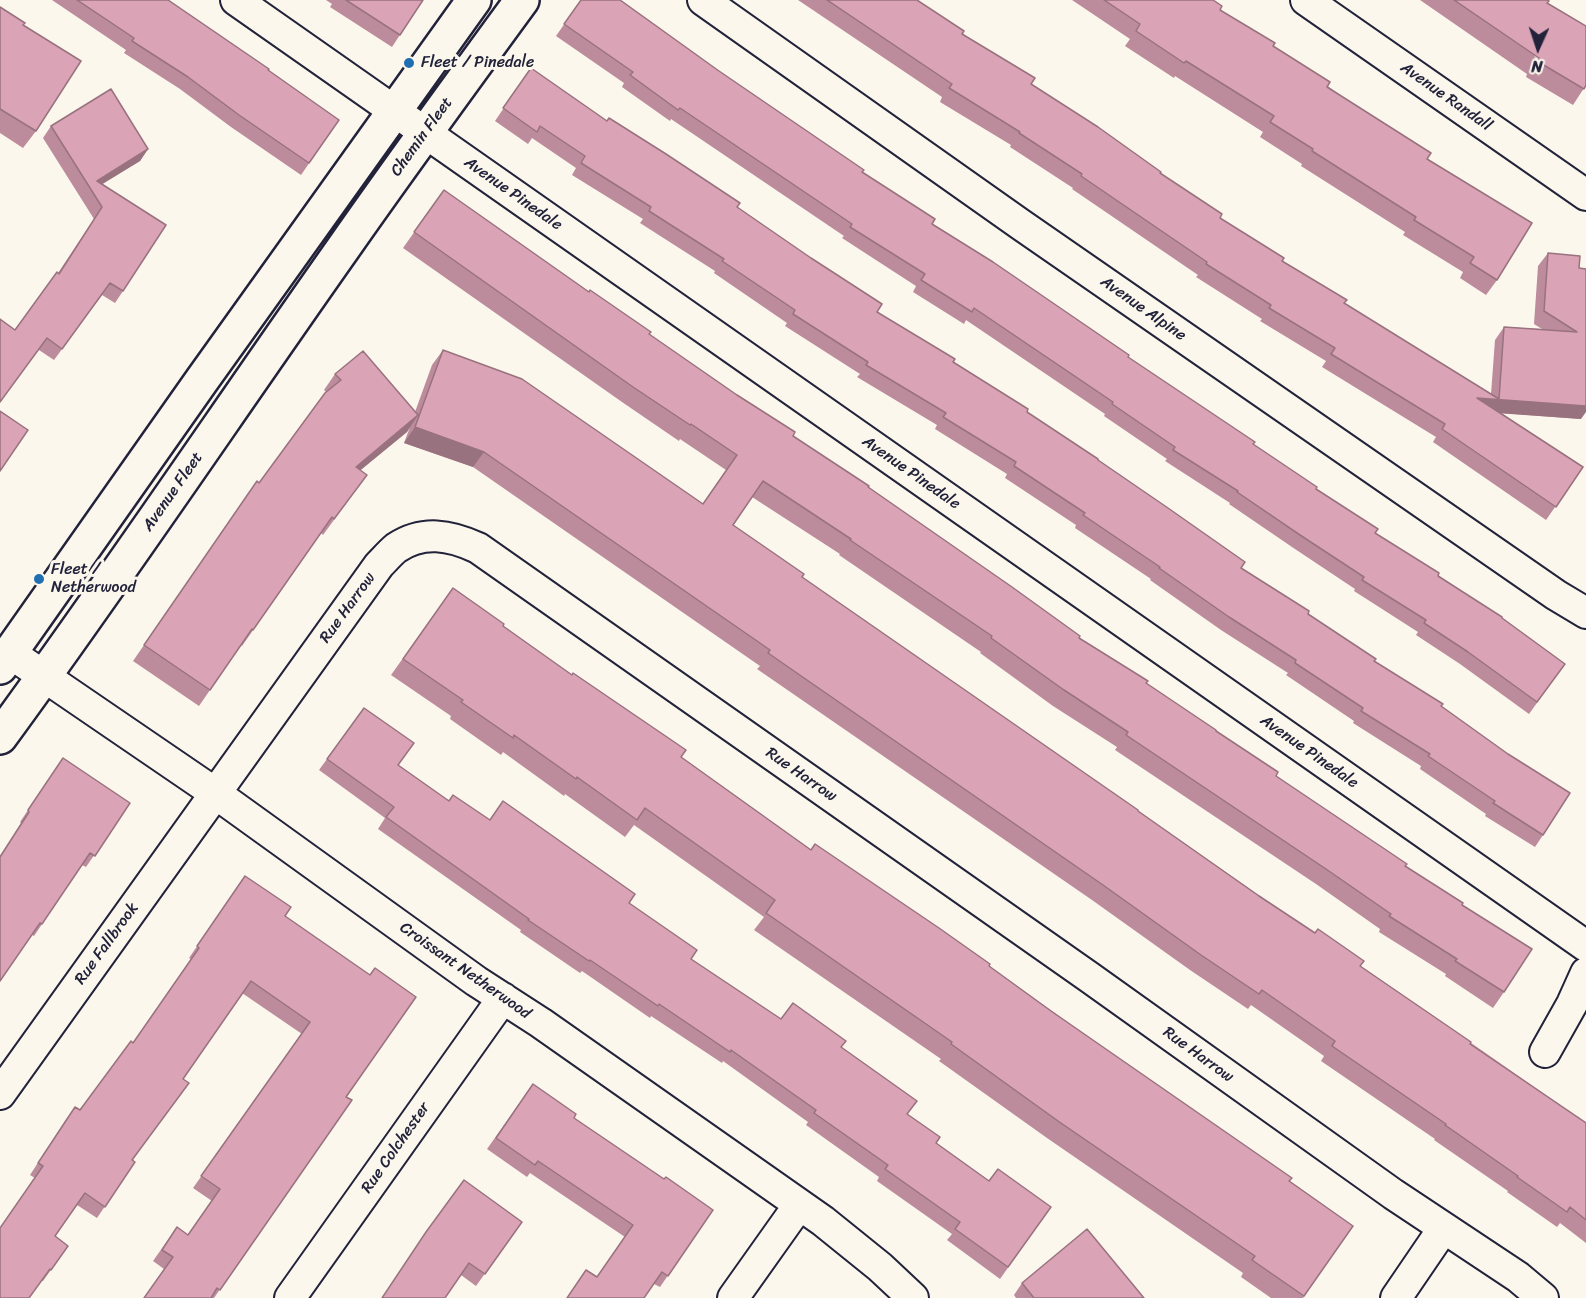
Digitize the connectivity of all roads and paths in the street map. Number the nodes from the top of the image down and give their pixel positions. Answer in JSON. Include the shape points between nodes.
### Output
{"nodes":[{"id":1,"x":236,"y":0,"type":"edge"},
{"id":2,"x":474,"y":0,"type":"edge"},
{"id":3,"x":522,"y":0,"type":"edge"},
{"id":4,"x":703,"y":0,"type":"edge"},
{"id":5,"x":1306,"y":0,"type":"edge"},
{"id":6,"x":394,"y":111,"type":"junction"},
{"id":7,"x":425,"y":133,"type":"junction"},
{"id":8,"x":1586,"y":195,"type":"edge"},
{"id":9,"x":344,"y":246,"type":"joint"},
{"id":10,"x":1586,"y":613,"type":"edge"},
{"id":11,"x":5,"y":660,"type":"edge"},
{"id":12,"x":44,"y":678,"type":"junction"},
{"id":13,"x":0,"y":738,"type":"edge"},
{"id":14,"x":215,"y":793,"type":"junction"},
{"id":15,"x":1586,"y":946,"type":"edge"},
{"id":16,"x":1586,"y":973,"type":"edge"},
{"id":17,"x":503,"y":998,"type":"junction"},
{"id":18,"x":1545,"y":1052,"type":"dead end"},
{"id":19,"x":0,"y":1094,"type":"edge"},
{"id":20,"x":799,"y":1205,"type":"junction"},
{"id":21,"x":1443,"y":1229,"type":"junction"},
{"id":22,"x":290,"y":1298,"type":"edge"},
{"id":23,"x":733,"y":1298,"type":"edge"},
{"id":24,"x":913,"y":1298,"type":"edge"},
{"id":25,"x":1396,"y":1298,"type":"edge"},
{"id":26,"x":1543,"y":1298,"type":"edge"}],
"edges":[{"from":1,"to":6,"type":"street","name":"Avenue Pinedale"},
{"from":2,"to":6,"type":"main road"},
{"from":3,"to":7,"type":"main road","name":"Chemin Fleet"},
{"from":4,"to":10,"type":"street","name":"Avenue Alpine","via":[[1059,251]]},
{"from":5,"to":8,"type":"street","name":"Avenue Randall"},
{"from":6,"to":7,"type":"street","name":"Avenue Pinedale"},
{"from":6,"to":11,"type":"main road"},
{"from":7,"to":9,"type":"main road","name":"Chemin Fleet"},
{"from":7,"to":15,"type":"street","name":"Avenue Pinedale"},
{"from":9,"to":12,"type":"main road","name":"Avenue Fleet"},
{"from":11,"to":12,"type":"street","name":"Croissant Netherwood"},
{"from":12,"to":13,"type":"main road","name":"Avenue Fleet"},
{"from":12,"to":14,"type":"street","name":"Croissant Netherwood"},
{"from":14,"to":17,"type":"street","name":"Croissant Netherwood"},
{"from":14,"to":19,"type":"street","name":"Rue Fallbrook"},
{"from":14,"to":21,"type":"street","name":"Rue Harrow","via":[[394,549],[426,536],[461,540],[478,548]]},
{"from":16,"to":18,"type":"street"},
{"from":17,"to":20,"type":"street","name":"Croissant Netherwood"},
{"from":17,"to":22,"type":"street","name":"Rue Colchester"},
{"from":20,"to":23,"type":"street"},
{"from":20,"to":24,"type":"street","name":"Croissant Netherwood","via":[[855,1246]]},
{"from":21,"to":25,"type":"street"},
{"from":21,"to":26,"type":"street","name":"Rue Harrow","via":[[1518,1277]]}]}
